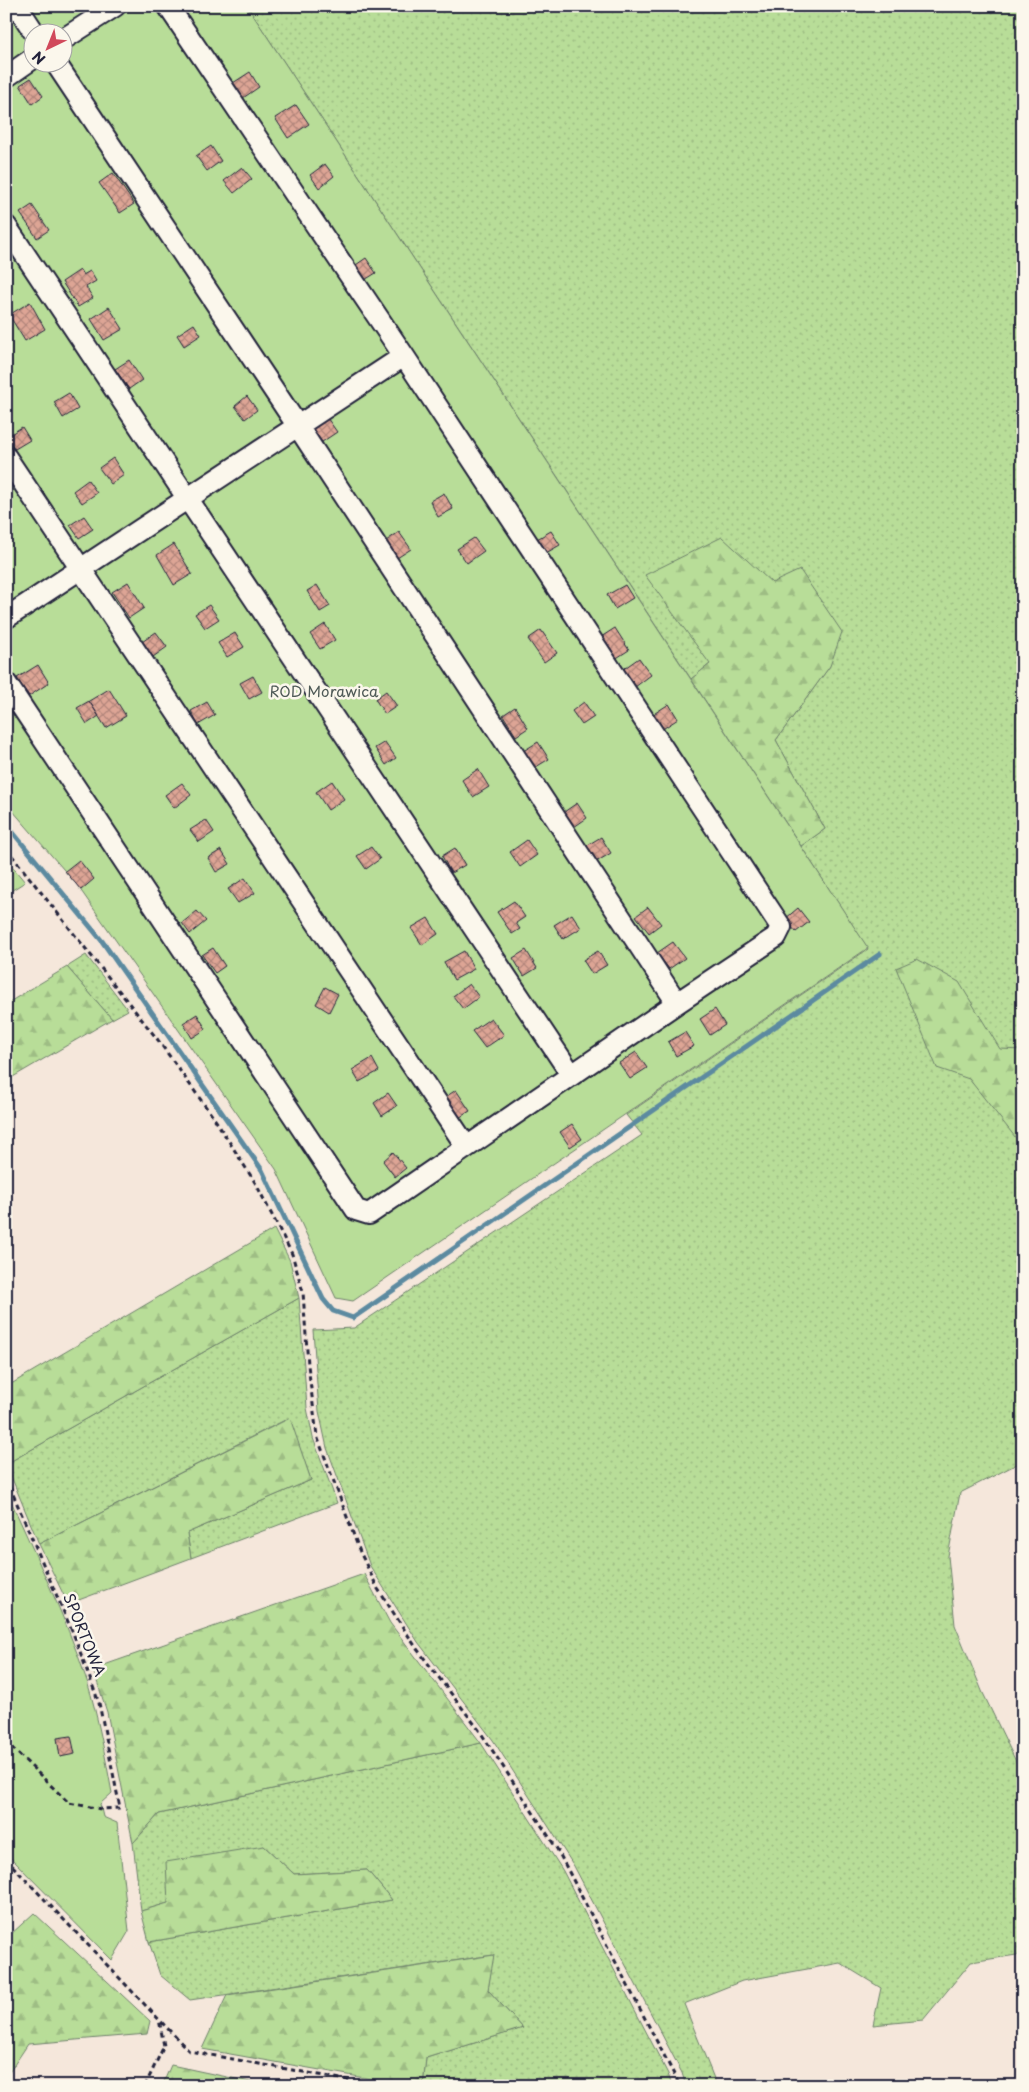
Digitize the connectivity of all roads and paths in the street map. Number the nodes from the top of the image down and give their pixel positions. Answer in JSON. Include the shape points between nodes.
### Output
{"nodes":[{"id":1,"x":17,"y":6,"type":"edge"},
{"id":2,"x":116,"y":6,"type":"edge"},
{"id":3,"x":168,"y":6,"type":"edge"},
{"id":4,"x":27,"y":22,"type":"edge"},
{"id":5,"x":72,"y":34,"type":"edge"},
{"id":6,"x":22,"y":66,"type":"edge"},
{"id":7,"x":61,"y":72,"type":"edge"},
{"id":8,"x":6,"y":77,"type":"edge"},
{"id":9,"x":6,"y":226,"type":"edge"},
{"id":10,"x":404,"y":356,"type":"junction"},
{"id":11,"x":297,"y":425,"type":"junction"},
{"id":12,"x":6,"y":457,"type":"edge"},
{"id":13,"x":188,"y":500,"type":"junction"},
{"id":14,"x":81,"y":570,"type":"junction"},
{"id":15,"x":6,"y":618,"type":"edge"},
{"id":16,"x":6,"y":683,"type":"edge"},
{"id":17,"x":6,"y":848,"type":"edge"},
{"id":18,"x":676,"y":1003,"type":"junction"},
{"id":19,"x":571,"y":1074,"type":"junction"},
{"id":20,"x":466,"y":1146,"type":"junction"},
{"id":21,"x":6,"y":1478,"type":"edge"},
{"id":22,"x":6,"y":1742,"type":"edge"},
{"id":23,"x":6,"y":1859,"type":"edge"},
{"id":24,"x":159,"y":2018,"type":"junction"},
{"id":25,"x":146,"y":2086,"type":"edge"},
{"id":26,"x":379,"y":2086,"type":"edge"},
{"id":27,"x":680,"y":2086,"type":"edge"}],
"edges":[{"from":1,"to":4,"type":"street"},
{"from":2,"to":5,"type":"street"},
{"from":3,"to":10,"type":"street"},
{"from":6,"to":8,"type":"street"},
{"from":7,"to":11,"type":"street"},
{"from":9,"to":13,"type":"street"},
{"from":10,"to":11,"type":"street"},
{"from":10,"to":18,"type":"street","via":[[781,928],[776,937]]},
{"from":11,"to":13,"type":"street"},
{"from":11,"to":18,"type":"street"},
{"from":12,"to":14,"type":"street"},
{"from":13,"to":14,"type":"street"},
{"from":13,"to":19,"type":"street"},
{"from":14,"to":15,"type":"street"},
{"from":14,"to":20,"type":"street"},
{"from":16,"to":20,"type":"street","via":[[356,1210],[369,1214]]},
{"from":17,"to":27,"type":"path","via":[[158,1040],[256,1184],[292,1254],[298,1273],[303,1292],[317,1436],[367,1567],[417,1649],[479,1730],[557,1849]]},
{"from":18,"to":19,"type":"street"},
{"from":19,"to":20,"type":"street"},
{"from":21,"to":22,"type":"path","name":"SPORTOWA","via":[[75,1638],[99,1703],[120,1808],[101,1809],[69,1803]]},
{"from":23,"to":24,"type":"path"},
{"from":24,"to":25,"type":"path","via":[[164,2046]]},
{"from":24,"to":26,"type":"path","via":[[189,2050]]}]}
